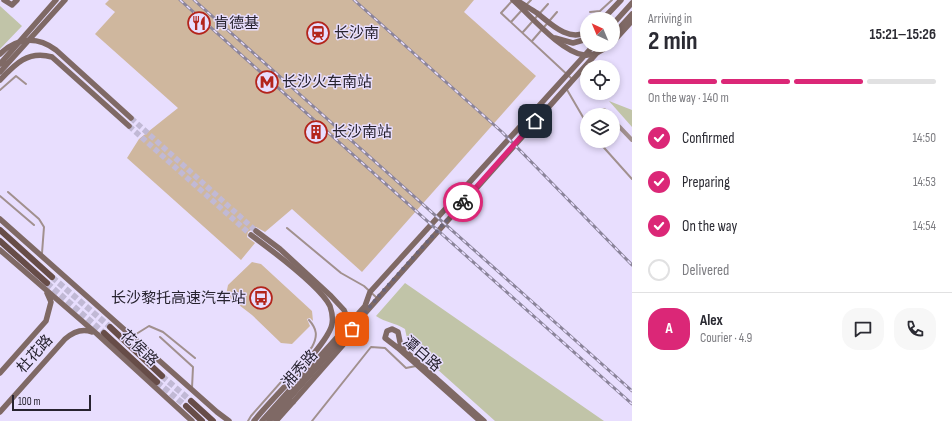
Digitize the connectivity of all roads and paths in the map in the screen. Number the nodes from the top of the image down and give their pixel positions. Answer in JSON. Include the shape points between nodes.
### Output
{"nodes":[{"id":1,"x":4,"y":0,"type":"edge"},
{"id":2,"x":18,"y":0,"type":"edge"},
{"id":3,"x":56,"y":0,"type":"edge"},
{"id":4,"x":65,"y":0,"type":"edge"},
{"id":5,"x":513,"y":0,"type":"edge"},
{"id":6,"x":516,"y":0,"type":"edge"},
{"id":7,"x":531,"y":0,"type":"edge"},
{"id":8,"x":612,"y":0,"type":"edge"},
{"id":9,"x":621,"y":0,"type":"edge"},
{"id":10,"x":630,"y":0,"type":"edge"},
{"id":11,"x":632,"y":3,"type":"edge"},
{"id":12,"x":548,"y":4,"type":"dead end"},
{"id":13,"x":557,"y":12,"type":"dead end"},
{"id":14,"x":590,"y":12,"type":"dead end"},
{"id":15,"x":610,"y":12,"type":"edge"},
{"id":16,"x":619,"y":12,"type":"edge"},
{"id":17,"x":632,"y":14,"type":"edge"},
{"id":18,"x":620,"y":16,"type":"edge"},
{"id":19,"x":632,"y":21,"type":"edge"},
{"id":20,"x":511,"y":22,"type":"junction"},
{"id":21,"x":620,"y":27,"type":"edge"},
{"id":22,"x":523,"y":32,"type":"junction"},
{"id":23,"x":620,"y":34,"type":"edge"},
{"id":24,"x":580,"y":35,"type":"edge"},
{"id":25,"x":555,"y":38,"type":"junction"},
{"id":26,"x":532,"y":41,"type":"junction"},
{"id":27,"x":580,"y":42,"type":"edge"},
{"id":28,"x":588,"y":52,"type":"edge"},
{"id":29,"x":597,"y":52,"type":"edge"},
{"id":30,"x":600,"y":52,"type":"edge"},
{"id":31,"x":0,"y":54,"type":"edge"},
{"id":32,"x":0,"y":64,"type":"edge"},
{"id":33,"x":0,"y":72,"type":"edge"},
{"id":34,"x":567,"y":75,"type":"junction"},
{"id":35,"x":572,"y":79,"type":"junction"},
{"id":36,"x":0,"y":80,"type":"edge"},
{"id":37,"x":26,"y":84,"type":"dead end"},
{"id":38,"x":566,"y":87,"type":"junction"},
{"id":39,"x":0,"y":90,"type":"edge"},
{"id":40,"x":580,"y":112,"type":"edge"},
{"id":41,"x":132,"y":118,"type":"tunnel mouth"},
{"id":42,"x":129,"y":126,"type":"tunnel mouth"},
{"id":43,"x":620,"y":127,"type":"edge"},
{"id":44,"x":632,"y":140,"type":"edge"},
{"id":45,"x":604,"y":148,"type":"edge"},
{"id":46,"x":632,"y":179,"type":"edge"},
{"id":47,"x":8,"y":192,"type":"dead end"},
{"id":48,"x":0,"y":196,"type":"edge"},
{"id":49,"x":0,"y":219,"type":"edge"},
{"id":50,"x":34,"y":225,"type":"dead end"},
{"id":51,"x":287,"y":228,"type":"dead end"},
{"id":52,"x":0,"y":230,"type":"edge"},
{"id":53,"x":0,"y":241,"type":"edge"},
{"id":54,"x":0,"y":250,"type":"edge"},
{"id":55,"x":41,"y":257,"type":"junction"},
{"id":56,"x":52,"y":277,"type":"tunnel mouth"},
{"id":57,"x":45,"y":286,"type":"junction"},
{"id":58,"x":370,"y":292,"type":"junction"},
{"id":59,"x":377,"y":298,"type":"junction"},
{"id":60,"x":309,"y":320,"type":"dead end"},
{"id":61,"x":110,"y":327,"type":"tunnel mouth"},
{"id":62,"x":101,"y":333,"type":"junction"},
{"id":63,"x":132,"y":336,"type":"junction"},
{"id":64,"x":160,"y":337,"type":"dead end"},
{"id":65,"x":195,"y":358,"type":"dead end"},
{"id":66,"x":420,"y":366,"type":"junction"},
{"id":67,"x":0,"y":374,"type":"edge"},
{"id":68,"x":162,"y":376,"type":"tunnel mouth"},
{"id":69,"x":157,"y":382,"type":"tunnel mouth"},
{"id":70,"x":192,"y":391,"type":"junction"},
{"id":71,"x":191,"y":401,"type":"tunnel mouth"},
{"id":72,"x":186,"y":406,"type":"tunnel mouth"},
{"id":73,"x":0,"y":412,"type":"edge"},
{"id":74,"x":192,"y":421,"type":"edge"},
{"id":75,"x":202,"y":421,"type":"edge"},
{"id":76,"x":214,"y":421,"type":"edge"},
{"id":77,"x":229,"y":421,"type":"edge"},
{"id":78,"x":248,"y":421,"type":"edge"},
{"id":79,"x":254,"y":421,"type":"edge"},
{"id":80,"x":262,"y":421,"type":"edge"},
{"id":81,"x":269,"y":421,"type":"edge"},
{"id":82,"x":276,"y":421,"type":"edge"},
{"id":83,"x":312,"y":421,"type":"edge"},
{"id":84,"x":480,"y":421,"type":"edge"},
{"id":85,"x":484,"y":421,"type":"edge"}],
"edges":[{"from":1,"to":2,"type":"street","via":[[12,5]]},
{"from":3,"to":32,"type":"street"},
{"from":4,"to":33,"type":"street"},
{"from":5,"to":20,"type":"lane","via":[[501,13]]},
{"from":5,"to":25,"type":"street","bridge":true},
{"from":6,"to":24,"type":"street","bridge":true,"via":[[561,32]]},
{"from":7,"to":20,"type":"lane"},
{"from":8,"to":14,"type":"lane","via":[[600,11]]},
{"from":9,"to":15,"type":"street"},
{"from":10,"to":16,"type":"street"},
{"from":11,"to":18,"type":"street"},
{"from":12,"to":22,"type":"lane"},
{"from":13,"to":26,"type":"lane"},
{"from":17,"to":21,"type":"street"},
{"from":19,"to":23,"type":"street"},
{"from":20,"to":22,"type":"lane"},
{"from":22,"to":26,"type":"lane"},
{"from":25,"to":27,"type":"street","via":[[573,43]]},
{"from":25,"to":30,"type":"street","bridge":true,"via":[[570,50],[584,55]]},
{"from":26,"to":34,"type":"lane"},
{"from":28,"to":34,"type":"street"},
{"from":29,"to":35,"type":"street","name":"湘秀路"},
{"from":31,"to":41,"type":"street","bridge":true,"via":[[7,47],[21,41],[43,42],[56,50]]},
{"from":34,"to":35,"type":"lane"},
{"from":34,"to":58,"type":"street"},
{"from":35,"to":38,"type":"street","name":"湘秀路"},
{"from":36,"to":42,"type":"street","via":[[14,65],[28,56],[38,54],[52,57]]},
{"from":37,"to":39,"type":"lane","via":[[16,76]]},
{"from":38,"to":40,"type":"lane"},
{"from":38,"to":59,"type":"street","name":"湘秀路"},
{"from":43,"to":44,"type":"street"},
{"from":45,"to":46,"type":"lane"},
{"from":47,"to":55,"type":"lane","via":[[39,219],[44,227]]},
{"from":48,"to":50,"type":"lane"},
{"from":49,"to":55,"type":"street"},
{"from":51,"to":58,"type":"lane","via":[[341,273]]},
{"from":52,"to":56,"type":"main road"},
{"from":53,"to":57,"type":"main road"},
{"from":54,"to":57,"type":"street"},
{"from":55,"to":63,"type":"street"},
{"from":57,"to":62,"type":"street"},
{"from":57,"to":67,"type":"street","name":"杜花路","via":[[51,302],[46,321]]},
{"from":58,"to":59,"type":"lane"},
{"from":58,"to":80,"type":"street","via":[[365,306]]},
{"from":59,"to":81,"type":"street","name":"湘秀路"},
{"from":60,"to":78,"type":"lane","via":[[317,335],[312,347]]},
{"from":61,"to":68,"type":"main road","name":"花侯路"},
{"from":62,"to":69,"type":"main road","name":"花侯路"},
{"from":62,"to":73,"type":"street","name":"杜花路","via":[[82,330],[65,339]]},
{"from":62,"to":74,"type":"street"},
{"from":63,"to":65,"type":"lane","via":[[150,326],[163,332]]},
{"from":63,"to":70,"type":"street"},
{"from":64,"to":70,"type":"lane","via":[[193,367]]},
{"from":66,"to":66,"type":"street","name":"潭白路","via":[[400,345],[398,332],[392,329],[387,331],[386,340]]},
{"from":66,"to":83,"type":"lane","via":[[406,368],[386,348],[371,347]]},
{"from":66,"to":84,"type":"street","name":"潭白路"},
{"from":66,"to":85,"type":"street","name":"潭白路"},
{"from":70,"to":77,"type":"street"},
{"from":71,"to":76,"type":"main road"},
{"from":72,"to":75,"type":"main road"},
{"from":79,"to":82,"type":"street","bridge":true,"via":[[327,338],[332,325],[332,313],[319,292],[253,232],[280,249],[331,296],[344,310],[348,333],[343,345]]}]}
